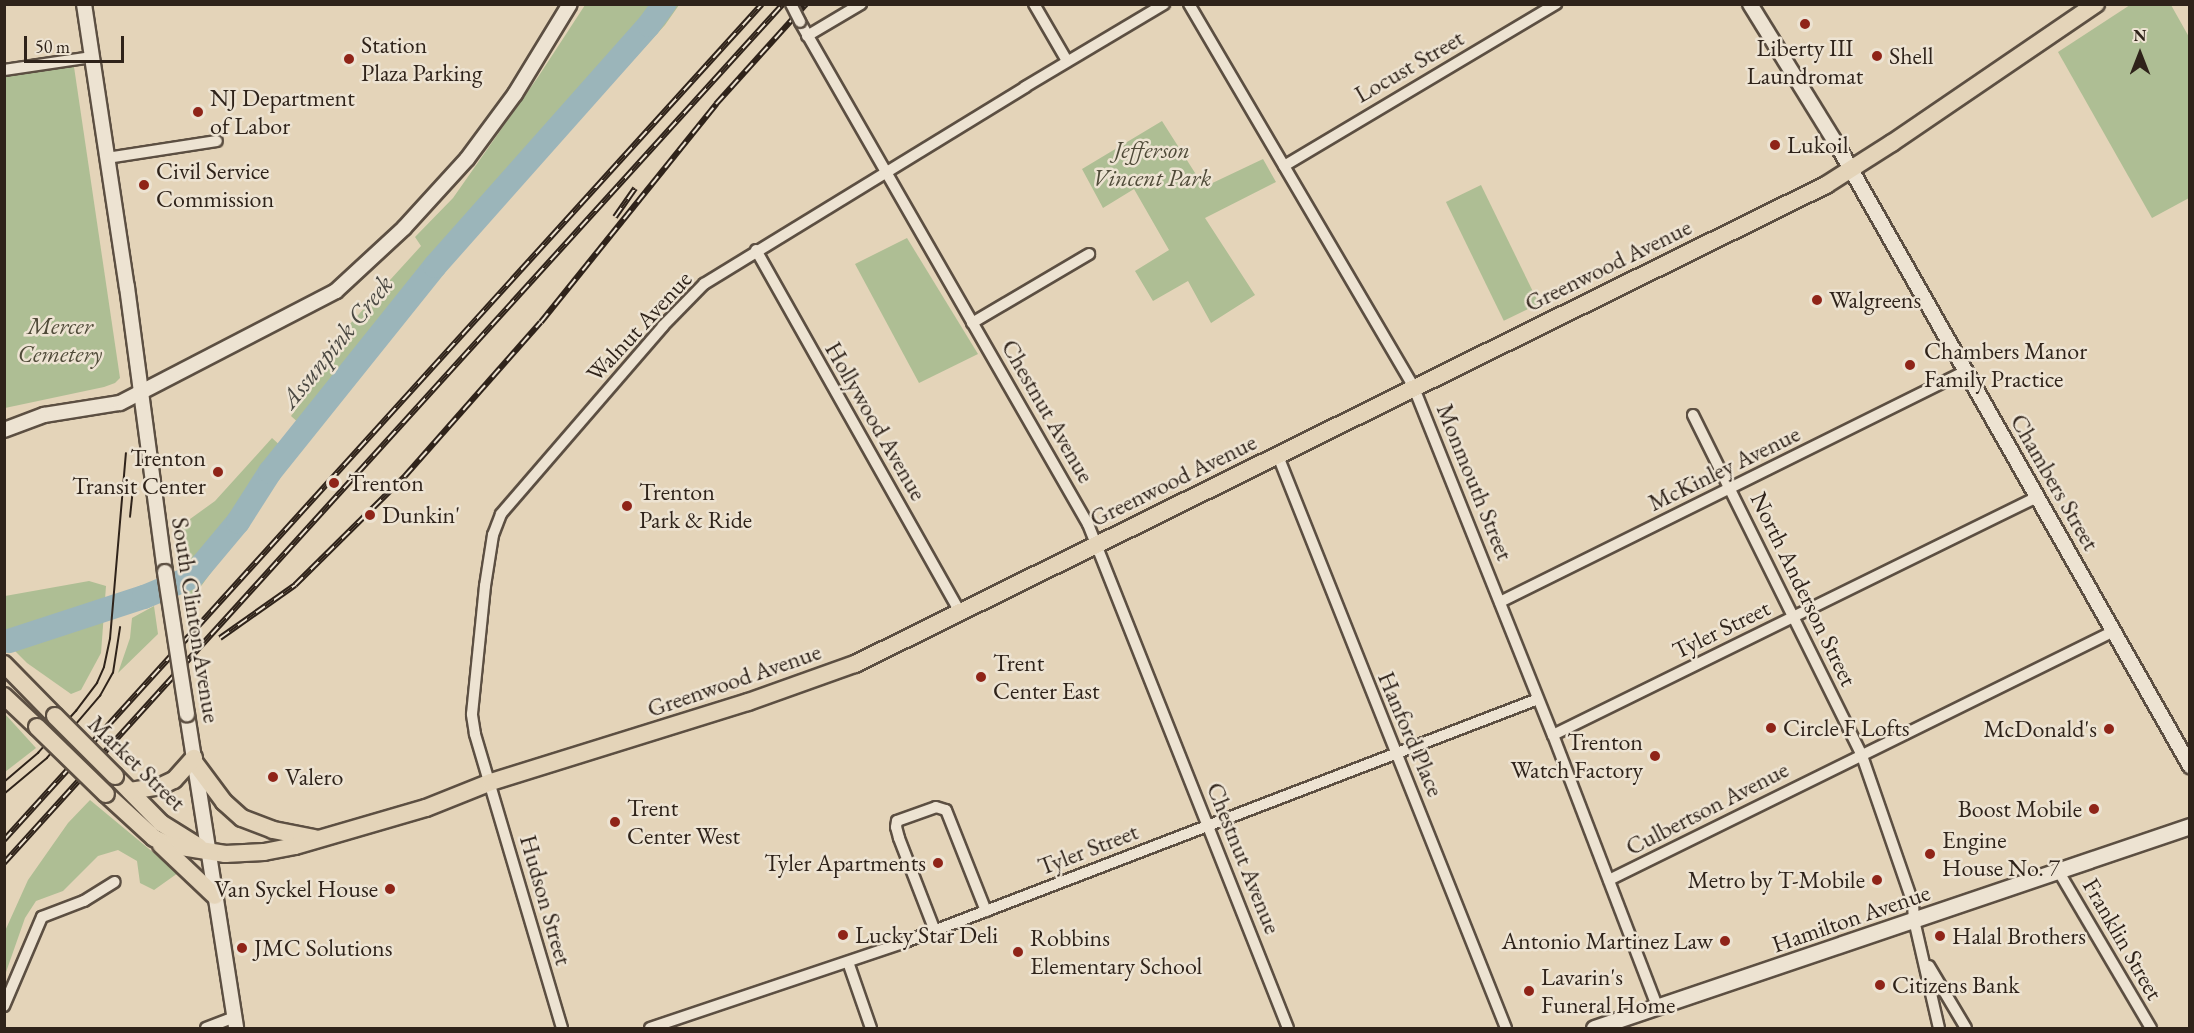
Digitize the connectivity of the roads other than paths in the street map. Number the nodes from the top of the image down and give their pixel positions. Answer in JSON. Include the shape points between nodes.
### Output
{"nodes":[{"id":1,"x":84,"y":4,"type":"edge"},
{"id":2,"x":570,"y":4,"type":"edge"},
{"id":3,"x":791,"y":4,"type":"edge"},
{"id":4,"x":861,"y":4,"type":"edge"},
{"id":5,"x":1034,"y":4,"type":"edge"},
{"id":6,"x":1164,"y":4,"type":"edge"},
{"id":7,"x":1189,"y":4,"type":"edge"},
{"id":8,"x":1556,"y":4,"type":"edge"},
{"id":9,"x":2096,"y":4,"type":"edge"},
{"id":10,"x":1756,"y":6,"type":"edge"},
{"id":11,"x":807,"y":36,"type":"junction"},
{"id":12,"x":92,"y":57,"type":"junction"},
{"id":13,"x":1067,"y":61,"type":"junction"},
{"id":14,"x":4,"y":70,"type":"edge"},
{"id":15,"x":217,"y":141,"type":"dead end"},
{"id":16,"x":107,"y":158,"type":"junction"},
{"id":17,"x":1284,"y":166,"type":"junction"},
{"id":18,"x":1851,"y":169,"type":"junction"},
{"id":19,"x":886,"y":171,"type":"junction"},
{"id":20,"x":756,"y":250,"type":"junction"},
{"id":21,"x":1089,"y":254,"type":"dead end"},
{"id":22,"x":972,"y":323,"type":"junction"},
{"id":23,"x":1966,"y":371,"type":"junction"},
{"id":24,"x":1414,"y":388,"type":"junction"},
{"id":25,"x":142,"y":393,"type":"junction"},
{"id":26,"x":1693,"y":416,"type":"dead end"},
{"id":27,"x":4,"y":430,"type":"edge"},
{"id":28,"x":1278,"y":456,"type":"junction"},
{"id":29,"x":1730,"y":488,"type":"junction"},
{"id":30,"x":2037,"y":496,"type":"junction"},
{"id":31,"x":1097,"y":544,"type":"junction"},
{"id":32,"x":1500,"y":602,"type":"junction"},
{"id":33,"x":960,"y":612,"type":"junction"},
{"id":34,"x":1794,"y":617,"type":"junction"},
{"id":35,"x":2114,"y":631,"type":"junction"},
{"id":36,"x":4,"y":664,"type":"edge"},
{"id":37,"x":4,"y":696,"type":"edge"},
{"id":38,"x":1538,"y":699,"type":"junction"},
{"id":39,"x":1553,"y":735,"type":"junction"},
{"id":40,"x":1861,"y":753,"type":"junction"},
{"id":41,"x":1397,"y":754,"type":"junction"},
{"id":42,"x":194,"y":760,"type":"junction"},
{"id":43,"x":2190,"y":766,"type":"edge"},
{"id":44,"x":491,"y":783,"type":"junction"},
{"id":45,"x":130,"y":790,"type":"junction"},
{"id":46,"x":1209,"y":825,"type":"junction"},
{"id":47,"x":2190,"y":826,"type":"edge"},
{"id":48,"x":154,"y":838,"type":"junction"},
{"id":49,"x":318,"y":839,"type":"junction"},
{"id":50,"x":209,"y":852,"type":"junction"},
{"id":51,"x":2059,"y":872,"type":"junction"},
{"id":52,"x":1610,"y":880,"type":"junction"},
{"id":53,"x":115,"y":882,"type":"dead end"},
{"id":54,"x":215,"y":896,"type":"junction"},
{"id":55,"x":986,"y":911,"type":"junction"},
{"id":56,"x":1914,"y":920,"type":"junction"},
{"id":57,"x":935,"y":931,"type":"junction"},
{"id":58,"x":1924,"y":958,"type":"junction"},
{"id":59,"x":848,"y":962,"type":"junction"},
{"id":60,"x":4,"y":1006,"type":"edge"},
{"id":61,"x":1658,"y":1006,"type":"junction"},
{"id":62,"x":235,"y":1023,"type":"edge"},
{"id":63,"x":206,"y":1029,"type":"edge"},
{"id":64,"x":562,"y":1029,"type":"edge"},
{"id":65,"x":650,"y":1029,"type":"edge"},
{"id":66,"x":871,"y":1029,"type":"edge"},
{"id":67,"x":1288,"y":1029,"type":"edge"},
{"id":68,"x":1506,"y":1029,"type":"edge"},
{"id":69,"x":1594,"y":1029,"type":"edge"},
{"id":70,"x":1939,"y":1029,"type":"edge"},
{"id":71,"x":1966,"y":1029,"type":"edge"},
{"id":72,"x":2151,"y":1029,"type":"edge"}],
"edges":[{"from":1,"to":12,"type":"street","name":"South Clinton Avenue"},
{"from":2,"to":25,"type":"street","via":[[494,126],[439,193],[365,267],[336,291]]},
{"from":3,"to":11,"type":"street","name":"Chestnut Avenue","bridge":true},
{"from":4,"to":11,"type":"street"},
{"from":5,"to":13,"type":"street"},
{"from":6,"to":13,"type":"street","name":"Walnut Avenue"},
{"from":7,"to":17,"type":"street","name":"Monmouth Street"},
{"from":8,"to":17,"type":"street","name":"Locust Street"},
{"from":9,"to":18,"type":"main road","name":"Greenwood Avenue"},
{"from":10,"to":18,"type":"street","name":"Chambers Street"},
{"from":11,"to":19,"type":"street","name":"Chestnut Avenue"},
{"from":12,"to":14,"type":"street"},
{"from":12,"to":16,"type":"street","name":"South Clinton Avenue"},
{"from":13,"to":19,"type":"street","name":"Walnut Avenue"},
{"from":15,"to":16,"type":"street"},
{"from":16,"to":25,"type":"street","name":"South Clinton Avenue"},
{"from":17,"to":24,"type":"street","name":"Monmouth Street"},
{"from":18,"to":23,"type":"street","name":"Chambers Street"},
{"from":18,"to":24,"type":"main road","name":"Greenwood Avenue","via":[[1826,185]]},
{"from":19,"to":20,"type":"street","name":"Walnut Avenue"},
{"from":19,"to":22,"type":"street","name":"Chestnut Avenue"},
{"from":20,"to":33,"type":"street","name":"Hollywood Avenue"},
{"from":20,"to":44,"type":"street","name":"Walnut Avenue","via":[[690,297],[501,514],[488,566],[472,700],[475,734]]},
{"from":21,"to":22,"type":"street"},
{"from":22,"to":31,"type":"street","name":"Chestnut Avenue"},
{"from":23,"to":29,"type":"street","name":"McKinley Avenue"},
{"from":23,"to":30,"type":"street","name":"Chambers Street"},
{"from":24,"to":28,"type":"main road","name":"Greenwood Avenue"},
{"from":24,"to":32,"type":"street","name":"Monmouth Street"},
{"from":25,"to":27,"type":"street","via":[[120,403],[28,419]]},
{"from":25,"to":42,"type":"street","name":"South Clinton Avenue","bridge":true},
{"from":26,"to":29,"type":"street","name":"North Anderson Street"},
{"from":28,"to":31,"type":"main road","name":"Greenwood Avenue"},
{"from":28,"to":41,"type":"street","name":"Hanford Place"},
{"from":29,"to":32,"type":"street","name":"McKinley Avenue"},
{"from":29,"to":34,"type":"street","name":"North Anderson Street"},
{"from":30,"to":34,"type":"street","name":"Tyler Street"},
{"from":30,"to":35,"type":"street","name":"Chambers Street"},
{"from":31,"to":33,"type":"main road","name":"Greenwood Avenue"},
{"from":31,"to":46,"type":"street","name":"Chestnut Avenue"},
{"from":32,"to":38,"type":"street","name":"Monmouth Street"},
{"from":33,"to":44,"type":"main road","name":"Greenwood Avenue","via":[[855,664]]},
{"from":34,"to":39,"type":"street","name":"Tyler Street"},
{"from":34,"to":40,"type":"street","name":"North Anderson Street"},
{"from":35,"to":40,"type":"street","name":"Culbertson Avenue"},
{"from":35,"to":43,"type":"street","name":"Chambers Street"},
{"from":36,"to":45,"type":"main road","name":"Market Street","bridge":true},
{"from":37,"to":48,"type":"main road","name":"Market Street","bridge":true},
{"from":38,"to":39,"type":"street","name":"Monmouth Street"},
{"from":38,"to":41,"type":"street","name":"Tyler Street"},
{"from":39,"to":52,"type":"street","name":"Monmouth Street"},
{"from":40,"to":52,"type":"street","name":"Culbertson Avenue"},
{"from":40,"to":56,"type":"street","name":"North Anderson Street","via":[[1913,903]]},
{"from":41,"to":46,"type":"street","name":"Tyler Street"},
{"from":41,"to":68,"type":"street","name":"Hanford Place"},
{"from":42,"to":45,"type":"main road","via":[[174,780]]},
{"from":42,"to":49,"type":"main road","via":[[224,802],[242,818],[273,830]]},
{"from":42,"to":50,"type":"street","name":"South Clinton Avenue"},
{"from":44,"to":49,"type":"main road","name":"Greenwood Avenue","via":[[426,808]]},
{"from":44,"to":64,"type":"street","name":"Hudson Street"},
{"from":45,"to":50,"type":"main road","name":"Market Street","via":[[161,824]]},
{"from":46,"to":55,"type":"street","name":"Tyler Street"},
{"from":46,"to":67,"type":"street","name":"Chestnut Avenue"},
{"from":47,"to":51,"type":"main road","name":"Hamilton Avenue"},
{"from":48,"to":50,"type":"main road","name":"Market Street","via":[[186,850]]},
{"from":48,"to":54,"type":"main road"},
{"from":49,"to":50,"type":"main road","name":"Greenwood Avenue","via":[[264,852]]},
{"from":50,"to":54,"type":"street","name":"South Clinton Avenue"},
{"from":51,"to":56,"type":"main road","name":"Hamilton Avenue"},
{"from":51,"to":72,"type":"street","name":"Franklin Street"},
{"from":52,"to":61,"type":"street","name":"Monmouth Street"},
{"from":53,"to":60,"type":"street","via":[[84,901],[42,917]]},
{"from":54,"to":62,"type":"street","name":"South Clinton Avenue"},
{"from":55,"to":57,"type":"street","name":"Tyler Street"},
{"from":55,"to":57,"type":"street","via":[[946,810],[936,807],[897,821],[899,838]]},
{"from":56,"to":58,"type":"street","name":"North Anderson Street"},
{"from":56,"to":61,"type":"main road","name":"Hamilton Avenue"},
{"from":57,"to":59,"type":"street","name":"Tyler Street"},
{"from":58,"to":70,"type":"street"},
{"from":58,"to":71,"type":"street"},
{"from":59,"to":65,"type":"street","name":"Tyler Street"},
{"from":59,"to":66,"type":"street"},
{"from":61,"to":69,"type":"main road","name":"Hamilton Avenue"},
{"from":62,"to":63,"type":"street"}]}
